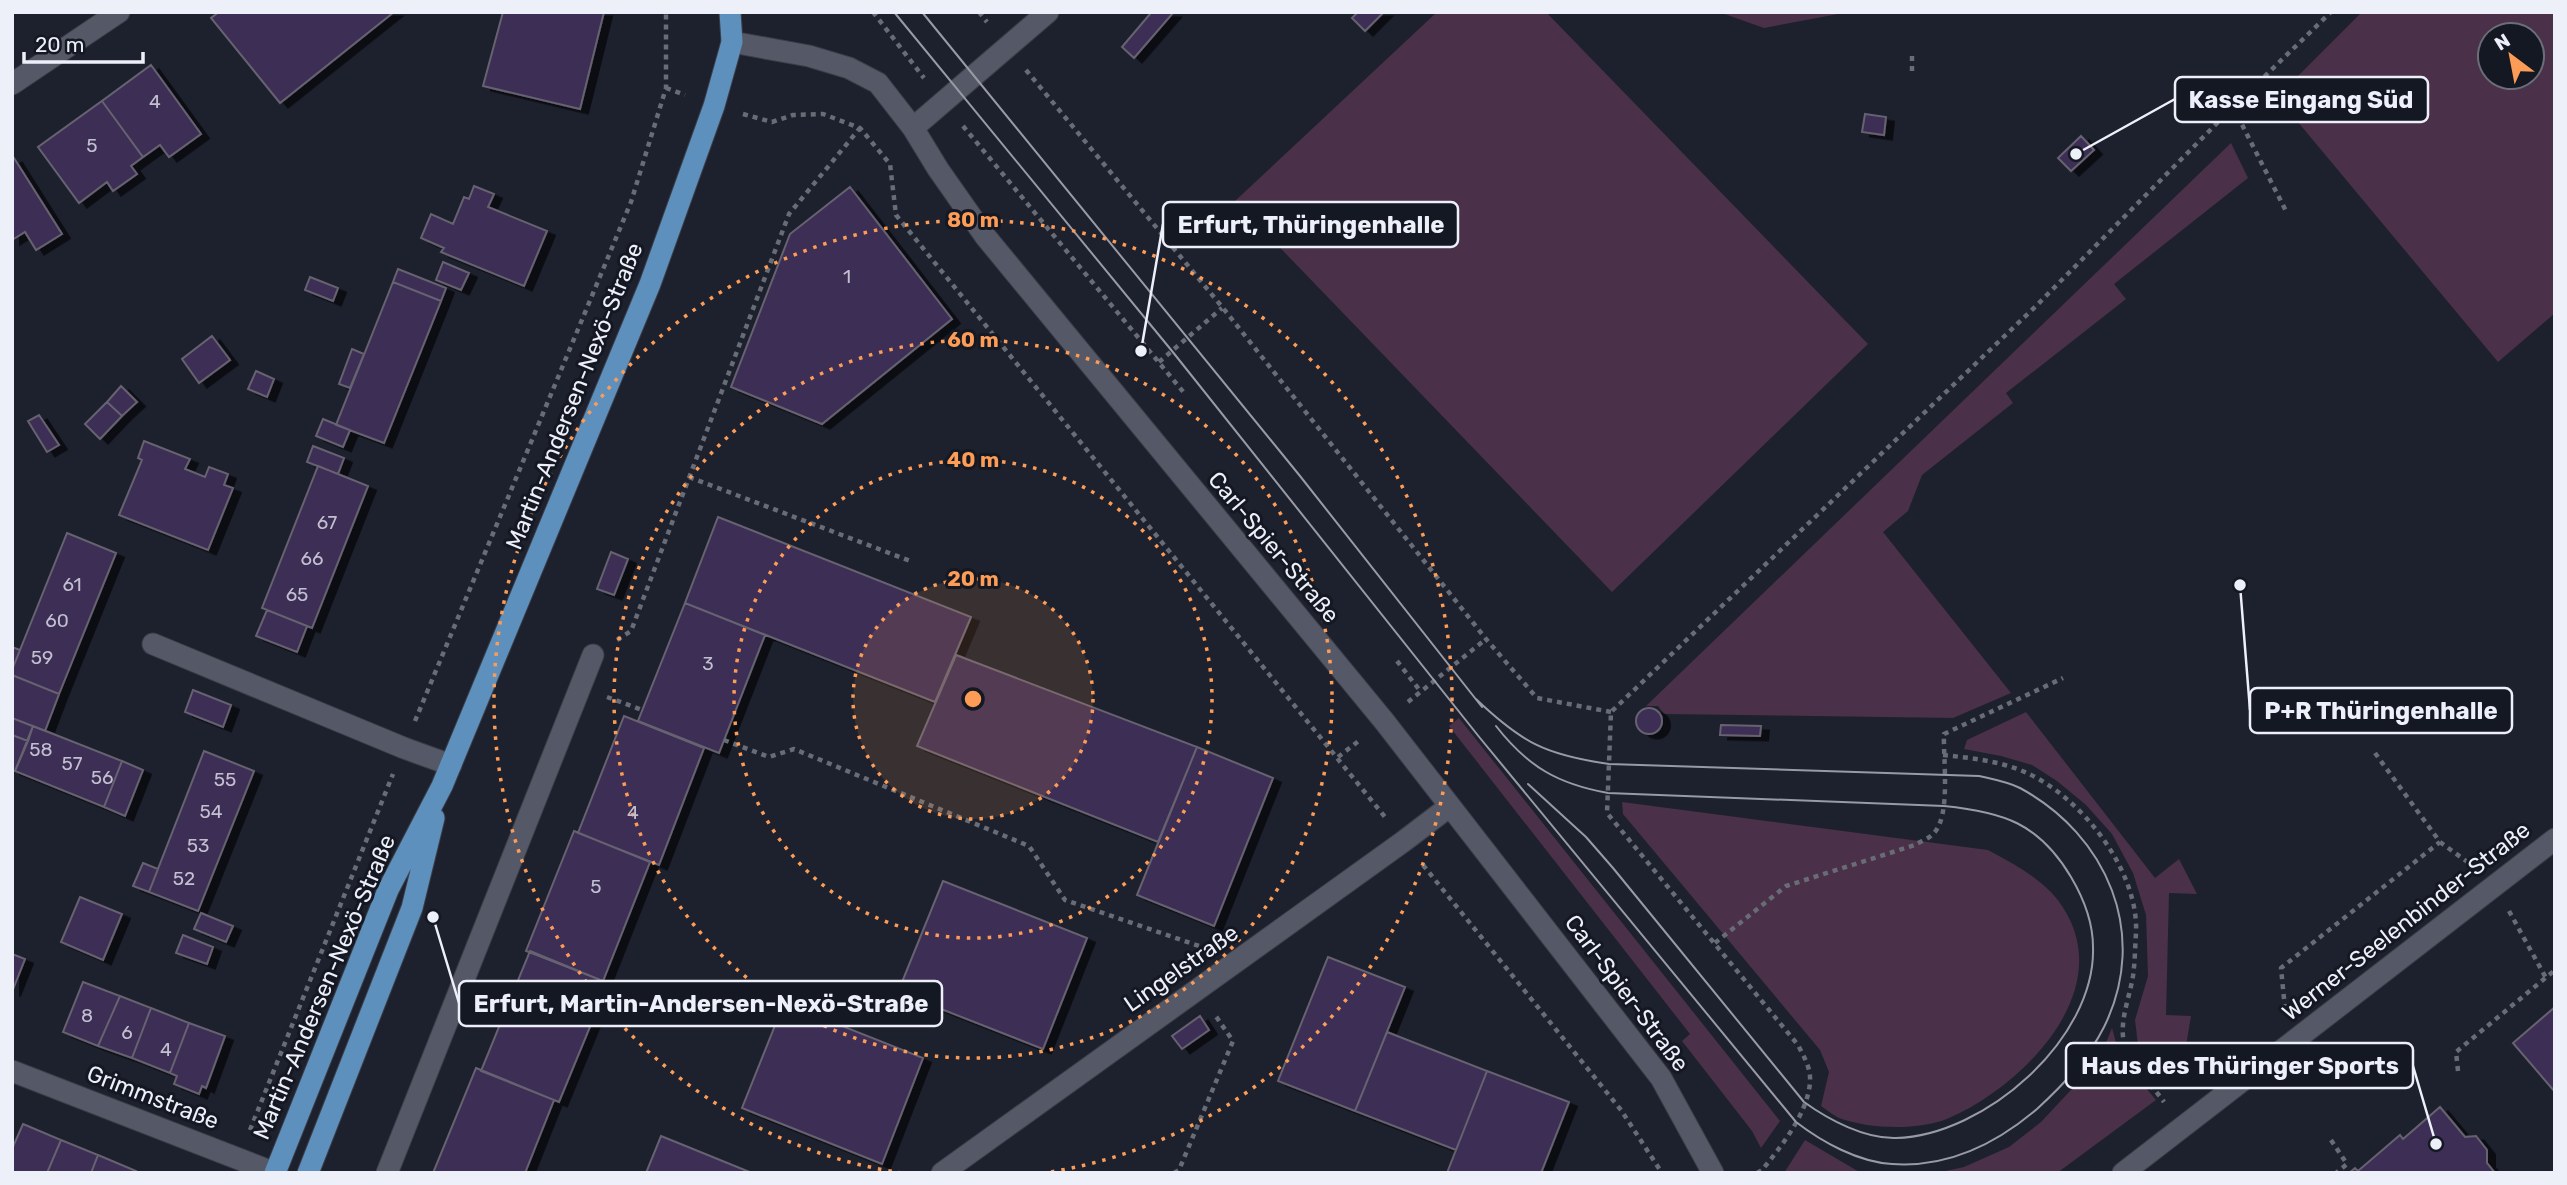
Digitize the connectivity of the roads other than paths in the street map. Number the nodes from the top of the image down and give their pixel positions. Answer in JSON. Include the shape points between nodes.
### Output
{"nodes":[{"id":1,"x":119,"y":12,"type":"edge"},
{"id":2,"x":730,"y":12,"type":"edge"},
{"id":3,"x":1048,"y":12,"type":"edge"},
{"id":4,"x":732,"y":42,"type":"junction"},
{"id":5,"x":12,"y":84,"type":"edge"},
{"id":6,"x":913,"y":128,"type":"junction"},
{"id":7,"x":153,"y":644,"type":"dead end"},
{"id":8,"x":593,"y":655,"type":"road end"},
{"id":9,"x":451,"y":765,"type":"junction"},
{"id":10,"x":442,"y":786,"type":"junction"},
{"id":11,"x":1450,"y":806,"type":"junction"},
{"id":12,"x":2555,"y":839,"type":"edge"},
{"id":13,"x":12,"y":1071,"type":"edge"},
{"id":14,"x":275,"y":1173,"type":"edge"},
{"id":15,"x":308,"y":1173,"type":"edge"},
{"id":16,"x":387,"y":1173,"type":"edge"},
{"id":17,"x":942,"y":1173,"type":"edge"},
{"id":18,"x":1713,"y":1173,"type":"edge"},
{"id":19,"x":2123,"y":1173,"type":"edge"}],
"edges":[{"from":1,"to":5,"type":"street"},
{"from":2,"to":4,"type":"main road","name":"Martin-Andersen-Nexö-Straße"},
{"from":3,"to":6,"type":"street"},
{"from":4,"to":6,"type":"street","name":"Carl-Spier-Straße","via":[[849,68],[878,83]]},
{"from":4,"to":9,"type":"main road","name":"Martin-Andersen-Nexö-Straße","via":[[650,284]]},
{"from":6,"to":11,"type":"street","name":"Carl-Spier-Straße","via":[[985,236]]},
{"from":7,"to":9,"type":"street"},
{"from":8,"to":16,"type":"street"},
{"from":9,"to":10,"type":"main road","name":"Martin-Andersen-Nexö-Straße"},
{"from":10,"to":14,"type":"main road","name":"Martin-Andersen-Nexö-Straße","via":[[388,890]]},
{"from":10,"to":15,"type":"main road","name":"Martin-Andersen-Nexö-Straße","via":[[412,908]]},
{"from":11,"to":17,"type":"street","name":"Lingelstraße"},
{"from":11,"to":18,"type":"street","name":"Carl-Spier-Straße","via":[[1661,1078]]},
{"from":12,"to":19,"type":"street","name":"Werner-Seelenbinder-Straße"},
{"from":13,"to":14,"type":"street","name":"Grimmstraße"}]}
